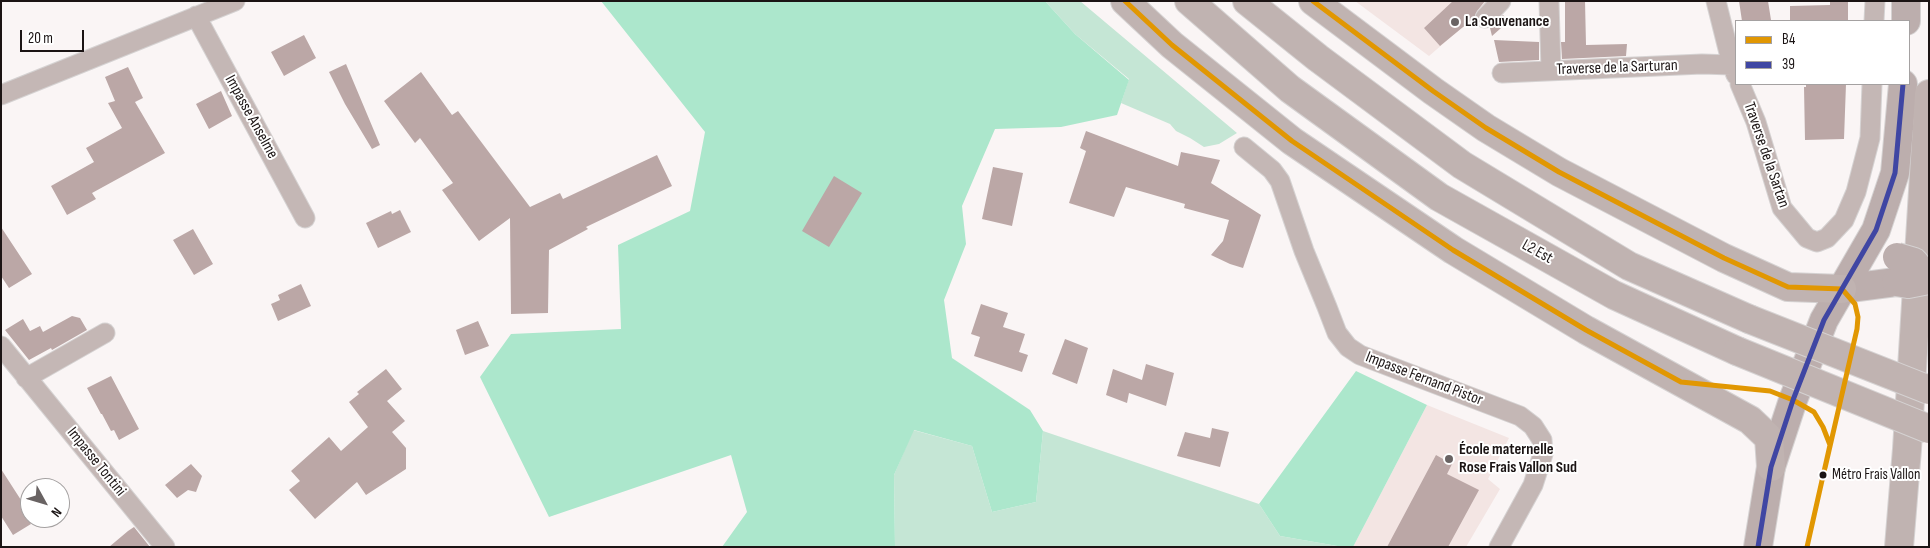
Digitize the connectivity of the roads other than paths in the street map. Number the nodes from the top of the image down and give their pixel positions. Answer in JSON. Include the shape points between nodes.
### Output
{"nodes":[{"id":1,"x":236,"y":1,"type":"edge"},
{"id":2,"x":1125,"y":1,"type":"edge"},
{"id":3,"x":1189,"y":1,"type":"edge"},
{"id":4,"x":1247,"y":1,"type":"edge"},
{"id":5,"x":1313,"y":1,"type":"edge"},
{"id":6,"x":1501,"y":1,"type":"edge"},
{"id":7,"x":1549,"y":1,"type":"edge"},
{"id":8,"x":1716,"y":1,"type":"edge"},
{"id":9,"x":1875,"y":1,"type":"edge"},
{"id":10,"x":1906,"y":1,"type":"edge"},
{"id":11,"x":196,"y":16,"type":"junction"},
{"id":12,"x":1485,"y":18,"type":"dead end"},
{"id":13,"x":1874,"y":20,"type":"edge"},
{"id":14,"x":1906,"y":20,"type":"edge"},
{"id":15,"x":1551,"y":70,"type":"junction"},
{"id":16,"x":1734,"y":70,"type":"edge"},
{"id":17,"x":1502,"y":73,"type":"dead end"},
{"id":18,"x":1740,"y":85,"type":"edge"},
{"id":19,"x":1872,"y":85,"type":"edge"},
{"id":20,"x":1903,"y":85,"type":"edge"},
{"id":21,"x":1929,"y":94,"type":"edge"},
{"id":22,"x":1,"y":95,"type":"edge"},
{"id":23,"x":1244,"y":147,"type":"dead end"},
{"id":24,"x":305,"y":218,"type":"dead end"},
{"id":25,"x":1928,"y":281,"type":"edge"},
{"id":26,"x":1842,"y":289,"type":"junction"},
{"id":27,"x":105,"y":333,"type":"dead end"},
{"id":28,"x":1,"y":346,"type":"edge"},
{"id":29,"x":26,"y":378,"type":"junction"},
{"id":30,"x":1929,"y":390,"type":"edge"},
{"id":31,"x":1929,"y":429,"type":"edge"},
{"id":32,"x":1771,"y":467,"type":"junction"},
{"id":33,"x":165,"y":547,"type":"edge"},
{"id":34,"x":1499,"y":547,"type":"edge"},
{"id":35,"x":1758,"y":547,"type":"edge"},
{"id":36,"x":1899,"y":547,"type":"edge"}],
"edges":[{"from":1,"to":11,"type":"street"},
{"from":2,"to":32,"type":"highway","via":[[1172,45],[1292,141],[1453,250],[1586,330],[1750,420],[1769,438]]},
{"from":3,"to":31,"type":"highway","name":"L2 Est","bridge":true,"via":[[1290,89],[1439,197],[1614,295],[1737,351]]},
{"from":4,"to":30,"type":"highway","bridge":true,"via":[[1462,165],[1630,266],[1749,319]]},
{"from":5,"to":26,"type":"highway","via":[[1486,128],[1559,172],[1724,258],[1788,286]]},
{"from":6,"to":12,"type":"street"},
{"from":7,"to":15,"type":"street"},
{"from":8,"to":16,"type":"street"},
{"from":9,"to":13,"type":"street"},
{"from":10,"to":14,"type":"main road"},
{"from":11,"to":22,"type":"street"},
{"from":11,"to":24,"type":"street","name":"Impasse Anselme"},
{"from":15,"to":16,"type":"street","name":"Traverse de la Sarturan","via":[[1702,64]]},
{"from":15,"to":17,"type":"street","name":"Traverse de la Sarturan"},
{"from":18,"to":19,"type":"street","name":"Traverse de la Sartan","via":[[1756,122],[1782,208],[1807,238],[1817,242],[1827,238],[1844,220],[1856,192],[1870,138]]},
{"from":20,"to":26,"type":"main road","via":[[1895,173],[1876,230]]},
{"from":21,"to":36,"type":"highway"},
{"from":23,"to":34,"type":"street","name":"Impasse Fernand Pistor","via":[[1272,170],[1280,181],[1304,252],[1337,332],[1348,347],[1360,355],[1520,416],[1533,426],[1542,440],[1543,454],[1533,485]]},
{"from":25,"to":26,"type":"main road","bridge":true,"via":[[1908,284],[1897,269]]},
{"from":26,"to":32,"type":"main road","via":[[1824,320]]},
{"from":27,"to":29,"type":"street"},
{"from":28,"to":29,"type":"street","name":"Impasse Tontini"},
{"from":29,"to":33,"type":"street","name":"Impasse Tontini"},
{"from":32,"to":35,"type":"main road"}]}
